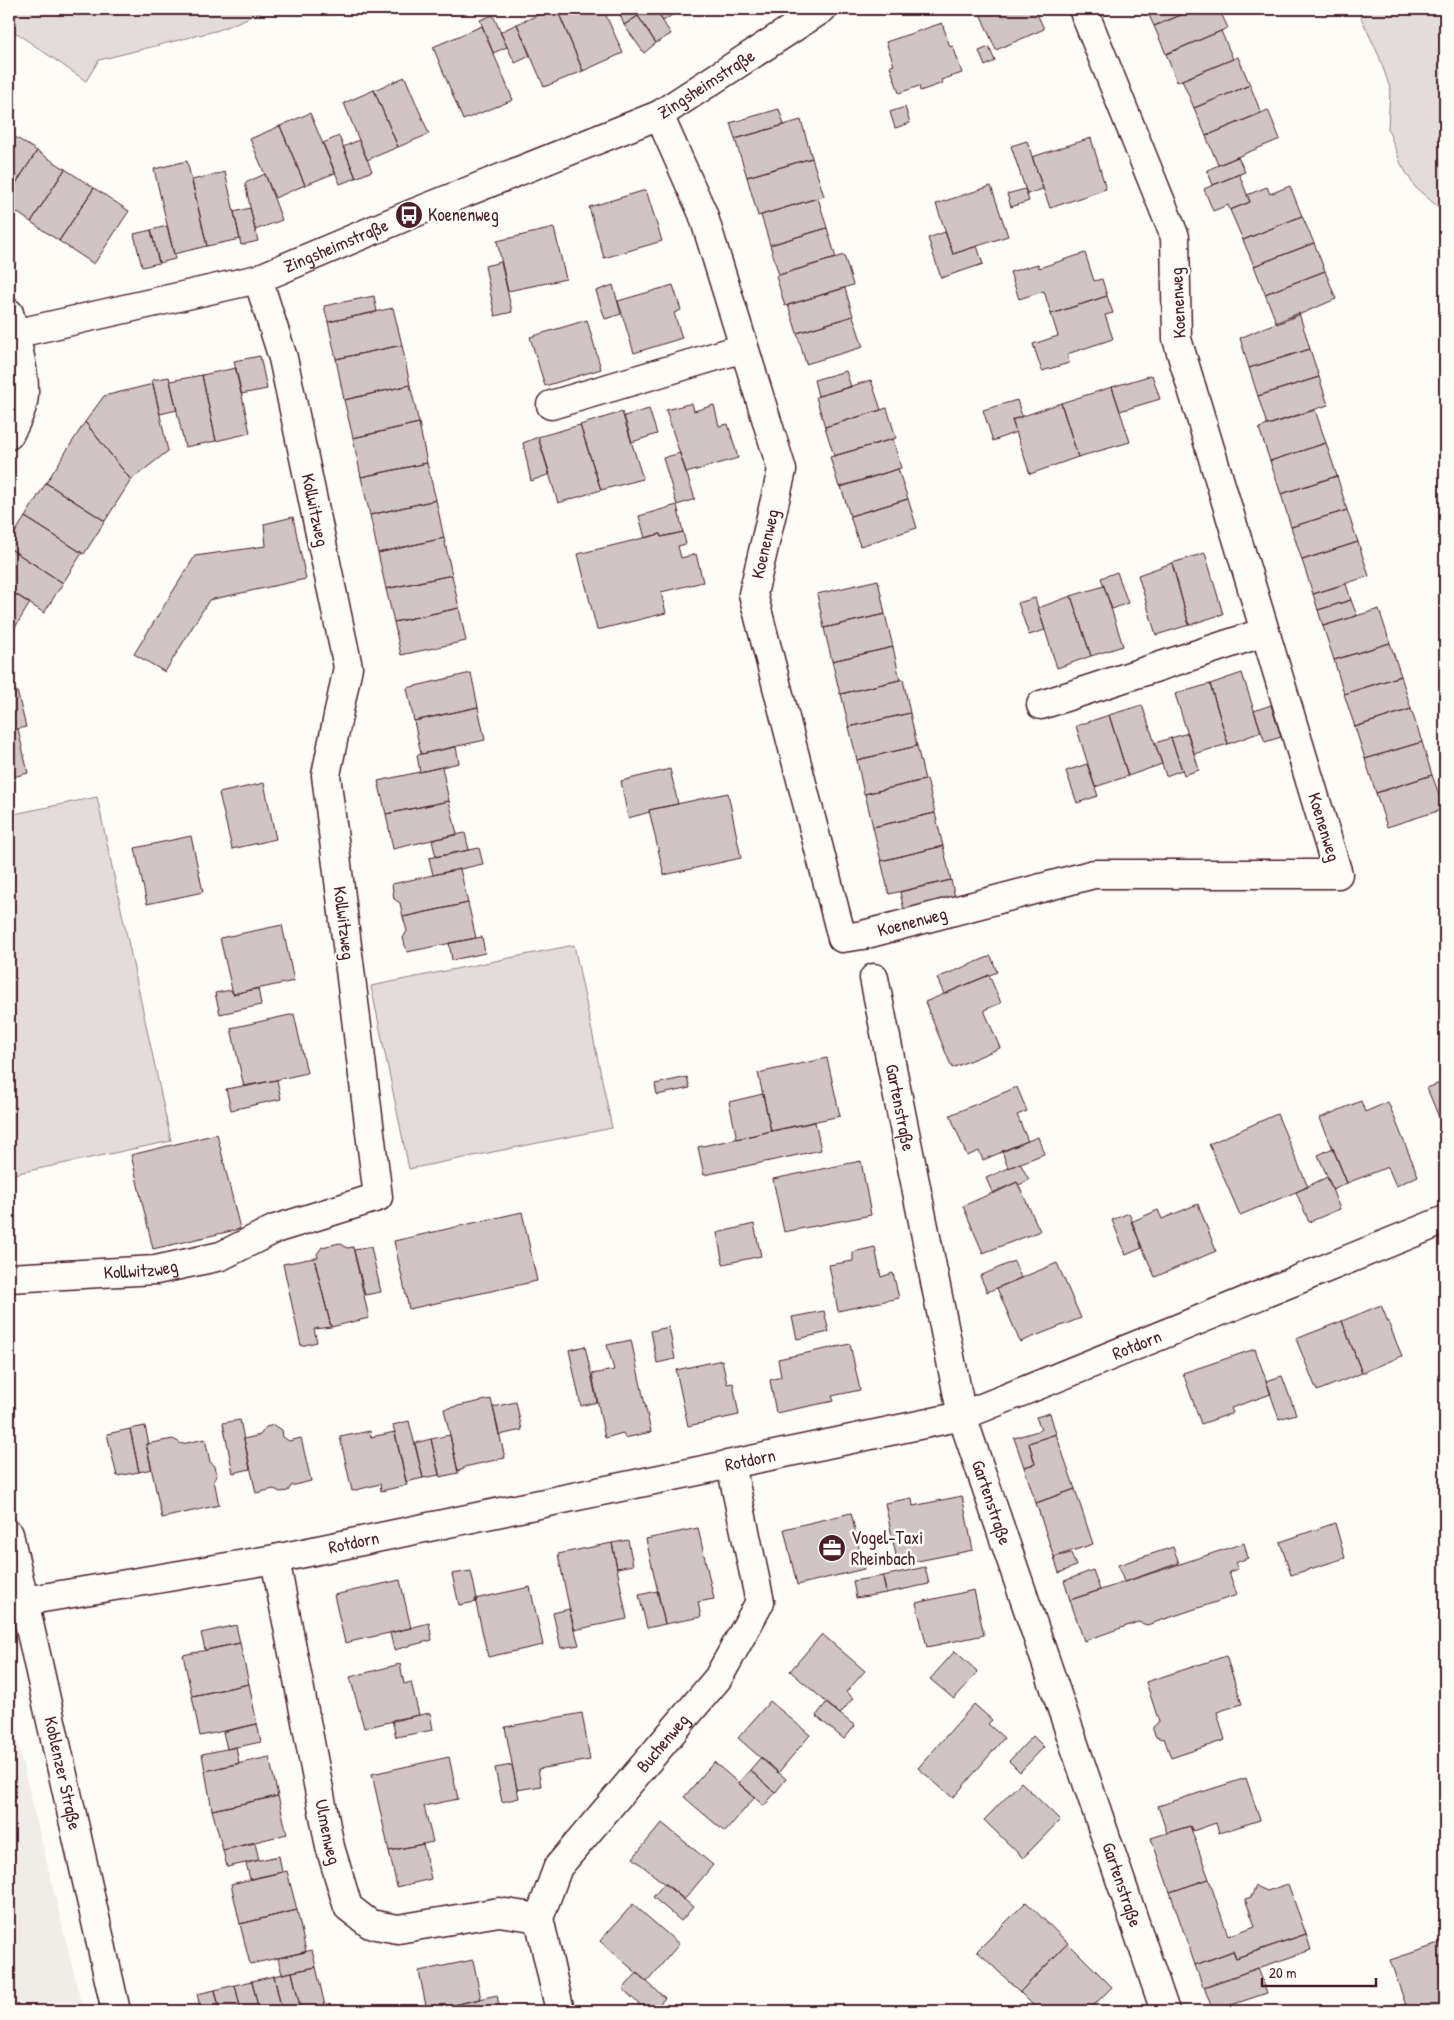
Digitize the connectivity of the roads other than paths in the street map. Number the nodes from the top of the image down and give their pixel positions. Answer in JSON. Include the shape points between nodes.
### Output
{"nodes":[{"id":1,"x":822,"y":9,"type":"edge"},
{"id":2,"x":1083,"y":9,"type":"edge"},
{"id":3,"x":659,"y":115,"type":"junction"},
{"id":4,"x":258,"y":279,"type":"junction"},
{"id":5,"x":11,"y":330,"type":"edge"},
{"id":6,"x":744,"y":348,"type":"junction"},
{"id":7,"x":551,"y":405,"type":"dead end"},
{"id":8,"x":9,"y":435,"type":"edge"},
{"id":9,"x":1265,"y":632,"type":"junction"},
{"id":10,"x":1040,"y":705,"type":"dead end"},
{"id":11,"x":874,"y":978,"type":"dead end"},
{"id":12,"x":1445,"y":1220,"type":"edge"},
{"id":13,"x":9,"y":1278,"type":"edge"},
{"id":14,"x":962,"y":1416,"type":"junction"},
{"id":15,"x":731,"y":1464,"type":"junction"},
{"id":16,"x":9,"y":1534,"type":"edge"},
{"id":17,"x":275,"y":1559,"type":"junction"},
{"id":18,"x":25,"y":1601,"type":"junction"},
{"id":19,"x":539,"y":1918,"type":"junction"},
{"id":20,"x":116,"y":2011,"type":"edge"},
{"id":21,"x":560,"y":2011,"type":"edge"},
{"id":22,"x":1165,"y":2011,"type":"edge"}],
"edges":[{"from":1,"to":3,"type":"street","name":"Zingsheimstraße"},
{"from":2,"to":9,"type":"street","name":"Koenenweg","via":[[1175,237],[1177,339]]},
{"from":3,"to":4,"type":"street","name":"Zingsheimstraße"},
{"from":3,"to":6,"type":"street","name":"Koenenweg","via":[[703,214]]},
{"from":4,"to":5,"type":"street","name":"Zingsheimstraße"},
{"from":4,"to":13,"type":"street","name":"Kollwitzweg","via":[[284,358],[348,667],[326,775],[378,1196],[275,1229],[221,1256],[156,1270]]},
{"from":5,"to":8,"type":"street","via":[[22,371],[23,401]]},
{"from":6,"to":7,"type":"street"},
{"from":6,"to":9,"type":"street","name":"Koenenweg","via":[[782,470],[753,594],[842,938],[864,935],[1094,874],[1338,874]]},
{"from":9,"to":10,"type":"street"},
{"from":11,"to":14,"type":"street","name":"Gartenstraße"},
{"from":12,"to":14,"type":"street","name":"Rotdorn"},
{"from":14,"to":15,"type":"street","name":"Rotdorn"},
{"from":14,"to":22,"type":"street","name":"Gartenstraße"},
{"from":15,"to":17,"type":"street","name":"Rotdorn"},
{"from":15,"to":19,"type":"street","name":"Buchenweg","via":[[760,1602],[718,1678],[558,1867]]},
{"from":16,"to":18,"type":"street","name":"Koblenzer Straße"},
{"from":17,"to":18,"type":"street","name":"Rotdorn"},
{"from":17,"to":19,"type":"street","name":"Ulmenweg","via":[[330,1848],[348,1907],[370,1924],[398,1929],[499,1912]]},
{"from":18,"to":20,"type":"street","name":"Koblenzer Straße"},
{"from":19,"to":21,"type":"street"}]}
